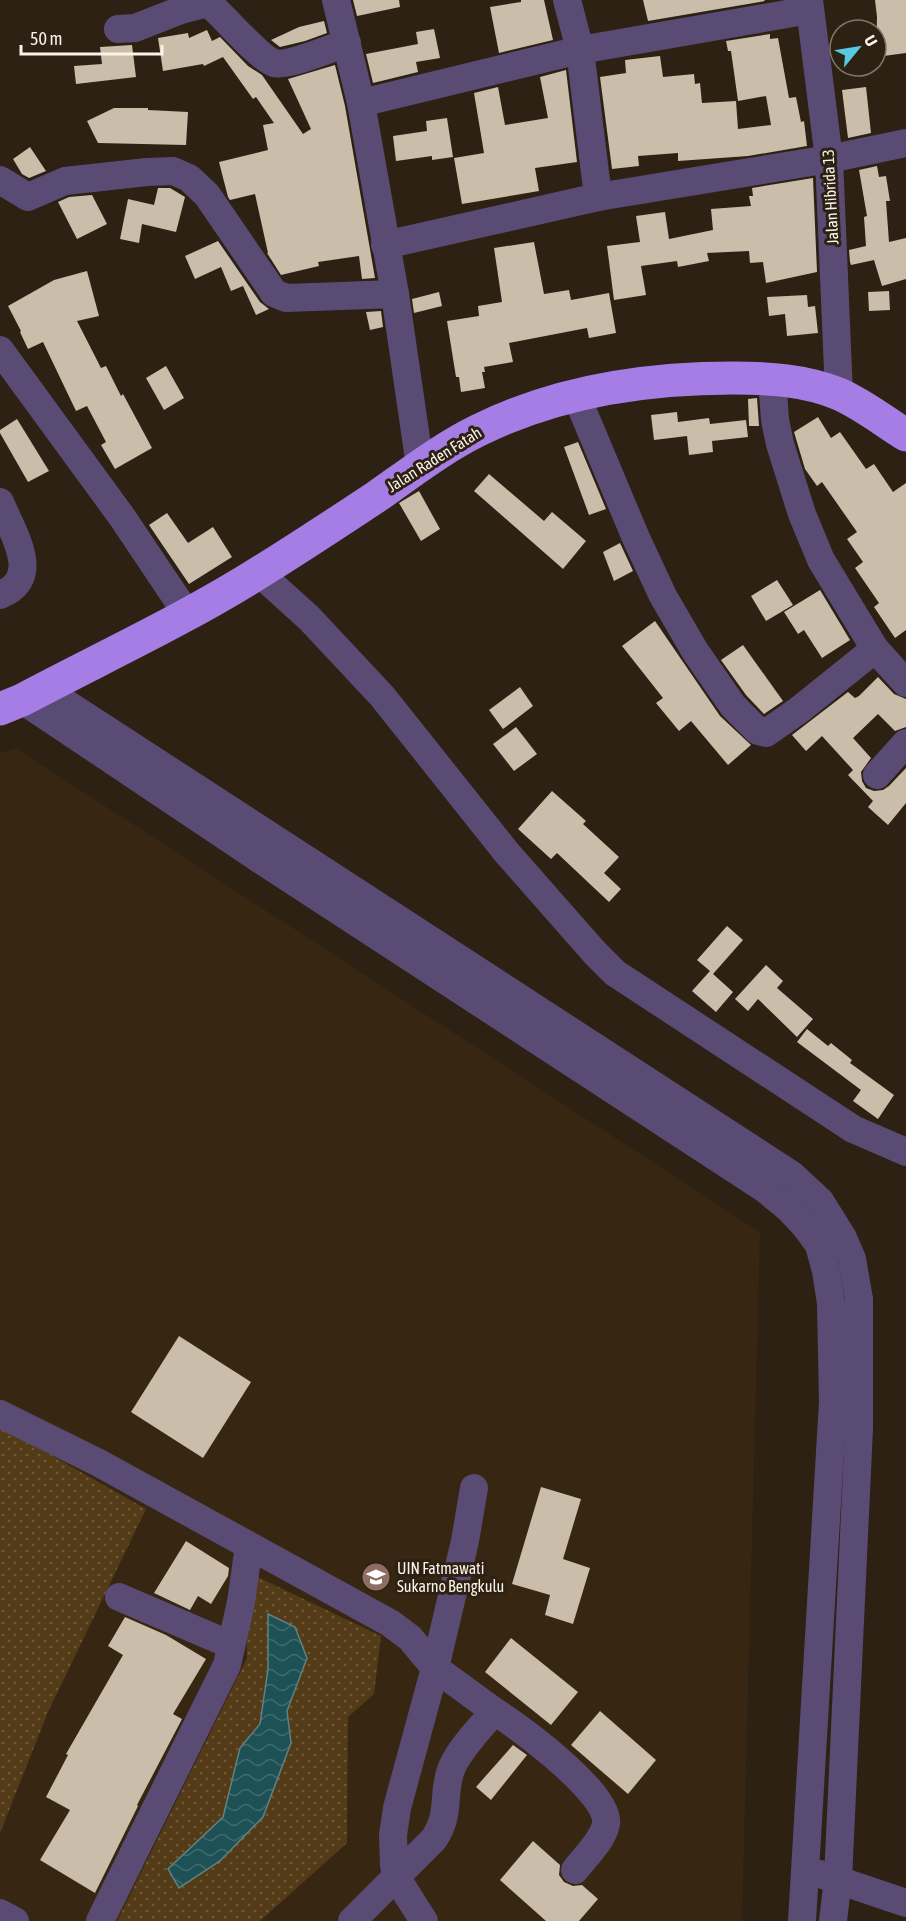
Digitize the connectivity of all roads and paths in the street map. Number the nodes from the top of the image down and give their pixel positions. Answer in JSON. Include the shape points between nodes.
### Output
{"nodes":[{"id":1,"x":336,"y":0,"type":"edge"},
{"id":2,"x":567,"y":0,"type":"edge"},
{"id":3,"x":810,"y":5,"type":"edge"},
{"id":4,"x":117,"y":29,"type":"dead end"},
{"id":5,"x":346,"y":43,"type":"junction"},
{"id":6,"x":580,"y":50,"type":"junction"},
{"id":7,"x":361,"y":103,"type":"junction"},
{"id":8,"x":906,"y":143,"type":"edge"},
{"id":9,"x":829,"y":159,"type":"junction"},
{"id":10,"x":0,"y":180,"type":"edge"},
{"id":11,"x":598,"y":197,"type":"junction"},
{"id":12,"x":385,"y":245,"type":"junction"},
{"id":13,"x":395,"y":294,"type":"junction"},
{"id":14,"x":0,"y":350,"type":"edge"},
{"id":15,"x":772,"y":378,"type":"junction"},
{"id":16,"x":839,"y":394,"type":"junction"},
{"id":17,"x":576,"y":395,"type":"junction"},
{"id":18,"x":906,"y":435,"type":"edge"},
{"id":19,"x":420,"y":466,"type":"junction"},
{"id":20,"x":0,"y":502,"type":"edge"},
{"id":21,"x":259,"y":573,"type":"junction"},
{"id":22,"x":0,"y":595,"type":"edge"},
{"id":23,"x":187,"y":614,"type":"junction"},
{"id":24,"x":875,"y":649,"type":"junction"},
{"id":25,"x":906,"y":683,"type":"edge"},
{"id":26,"x":14,"y":701,"type":"edge"},
{"id":27,"x":906,"y":743,"type":"edge"},
{"id":28,"x":130,"y":758,"type":"junction"},
{"id":29,"x":877,"y":775,"type":"dead end"},
{"id":30,"x":906,"y":1152,"type":"edge"},
{"id":31,"x":0,"y":1414,"type":"edge"},
{"id":32,"x":474,"y":1488,"type":"dead end"},
{"id":33,"x":249,"y":1546,"type":"junction"},
{"id":34,"x":118,"y":1597,"type":"dead end"},
{"id":35,"x":231,"y":1645,"type":"junction"},
{"id":36,"x":435,"y":1668,"type":"junction"},
{"id":37,"x":494,"y":1711,"type":"junction"},
{"id":38,"x":575,"y":1870,"type":"dead end"},
{"id":39,"x":806,"y":1870,"type":"junction"},
{"id":40,"x":396,"y":1877,"type":"junction"},
{"id":41,"x":838,"y":1879,"type":"junction"},
{"id":42,"x":906,"y":1903,"type":"edge"},
{"id":43,"x":0,"y":1913,"type":"edge"},
{"id":44,"x":15,"y":1921,"type":"edge"},
{"id":45,"x":100,"y":1921,"type":"edge"},
{"id":46,"x":352,"y":1921,"type":"edge"},
{"id":47,"x":424,"y":1921,"type":"edge"},
{"id":48,"x":802,"y":1921,"type":"edge"},
{"id":49,"x":833,"y":1921,"type":"edge"}],
"edges":[{"from":1,"to":5,"type":"street"},
{"from":2,"to":6,"type":"street"},
{"from":3,"to":6,"type":"street"},
{"from":3,"to":9,"type":"street","name":"Jalan Hibrida 13"},
{"from":4,"to":5,"type":"street","via":[[135,28],[208,3],[274,63],[285,64]]},
{"from":5,"to":7,"type":"street"},
{"from":6,"to":7,"type":"street"},
{"from":6,"to":11,"type":"street"},
{"from":7,"to":12,"type":"street"},
{"from":8,"to":9,"type":"street"},
{"from":9,"to":11,"type":"street"},
{"from":9,"to":16,"type":"street","name":"Jalan Hibrida 13"},
{"from":10,"to":13,"type":"street","via":[[28,197],[65,181],[173,171],[189,178],[207,195],[278,296]]},
{"from":11,"to":12,"type":"street"},
{"from":12,"to":13,"type":"street"},
{"from":13,"to":19,"type":"street"},
{"from":14,"to":23,"type":"street","via":[[122,517]]},
{"from":15,"to":16,"type":"highway","name":"Jalan Raden Fatah"},
{"from":15,"to":17,"type":"highway","name":"Jalan Raden Fatah","via":[[664,381]]},
{"from":15,"to":24,"type":"street","via":[[780,444],[802,514],[821,560]]},
{"from":16,"to":18,"type":"highway","name":"Jalan Raden Fatah"},
{"from":17,"to":19,"type":"highway","name":"Jalan Raden Fatah","via":[[477,430]]},
{"from":17,"to":24,"type":"street","via":[[663,596],[695,651],[745,720],[766,733]]},
{"from":19,"to":21,"type":"highway","name":"Jalan Raden Fatah"},
{"from":20,"to":22,"type":"street","via":[[23,560],[23,576],[12,591]]},
{"from":21,"to":23,"type":"highway","name":"Jalan Raden Fatah"},
{"from":21,"to":30,"type":"street","via":[[309,618],[382,696],[507,853],[615,973],[854,1129]]},
{"from":23,"to":26,"type":"highway","name":"Jalan Raden Fatah"},
{"from":24,"to":25,"type":"street"},
{"from":26,"to":28,"type":"street"},
{"from":27,"to":29,"type":"street"},
{"from":28,"to":39,"type":"street","via":[[765,1190],[788,1208],[819,1245],[831,1303],[833,1402]]},
{"from":28,"to":41,"type":"street","via":[[792,1176],[832,1217],[852,1259],[859,1299],[859,1428]]},
{"from":31,"to":33,"type":"street","via":[[99,1463]]},
{"from":32,"to":36,"type":"street"},
{"from":33,"to":35,"type":"street"},
{"from":33,"to":36,"type":"street","via":[[390,1623],[410,1638]]},
{"from":34,"to":35,"type":"street"},
{"from":35,"to":45,"type":"street","via":[[227,1665]]},
{"from":36,"to":37,"type":"street"},
{"from":36,"to":40,"type":"street","via":[[397,1808],[393,1851]]},
{"from":37,"to":38,"type":"street","via":[[578,1777],[604,1812],[602,1834]]},
{"from":37,"to":40,"type":"street","via":[[452,1767],[442,1828]]},
{"from":39,"to":41,"type":"street"},
{"from":39,"to":48,"type":"street"},
{"from":40,"to":46,"type":"street"},
{"from":40,"to":47,"type":"street"},
{"from":41,"to":42,"type":"street"},
{"from":41,"to":49,"type":"street"},
{"from":43,"to":44,"type":"street"}]}
